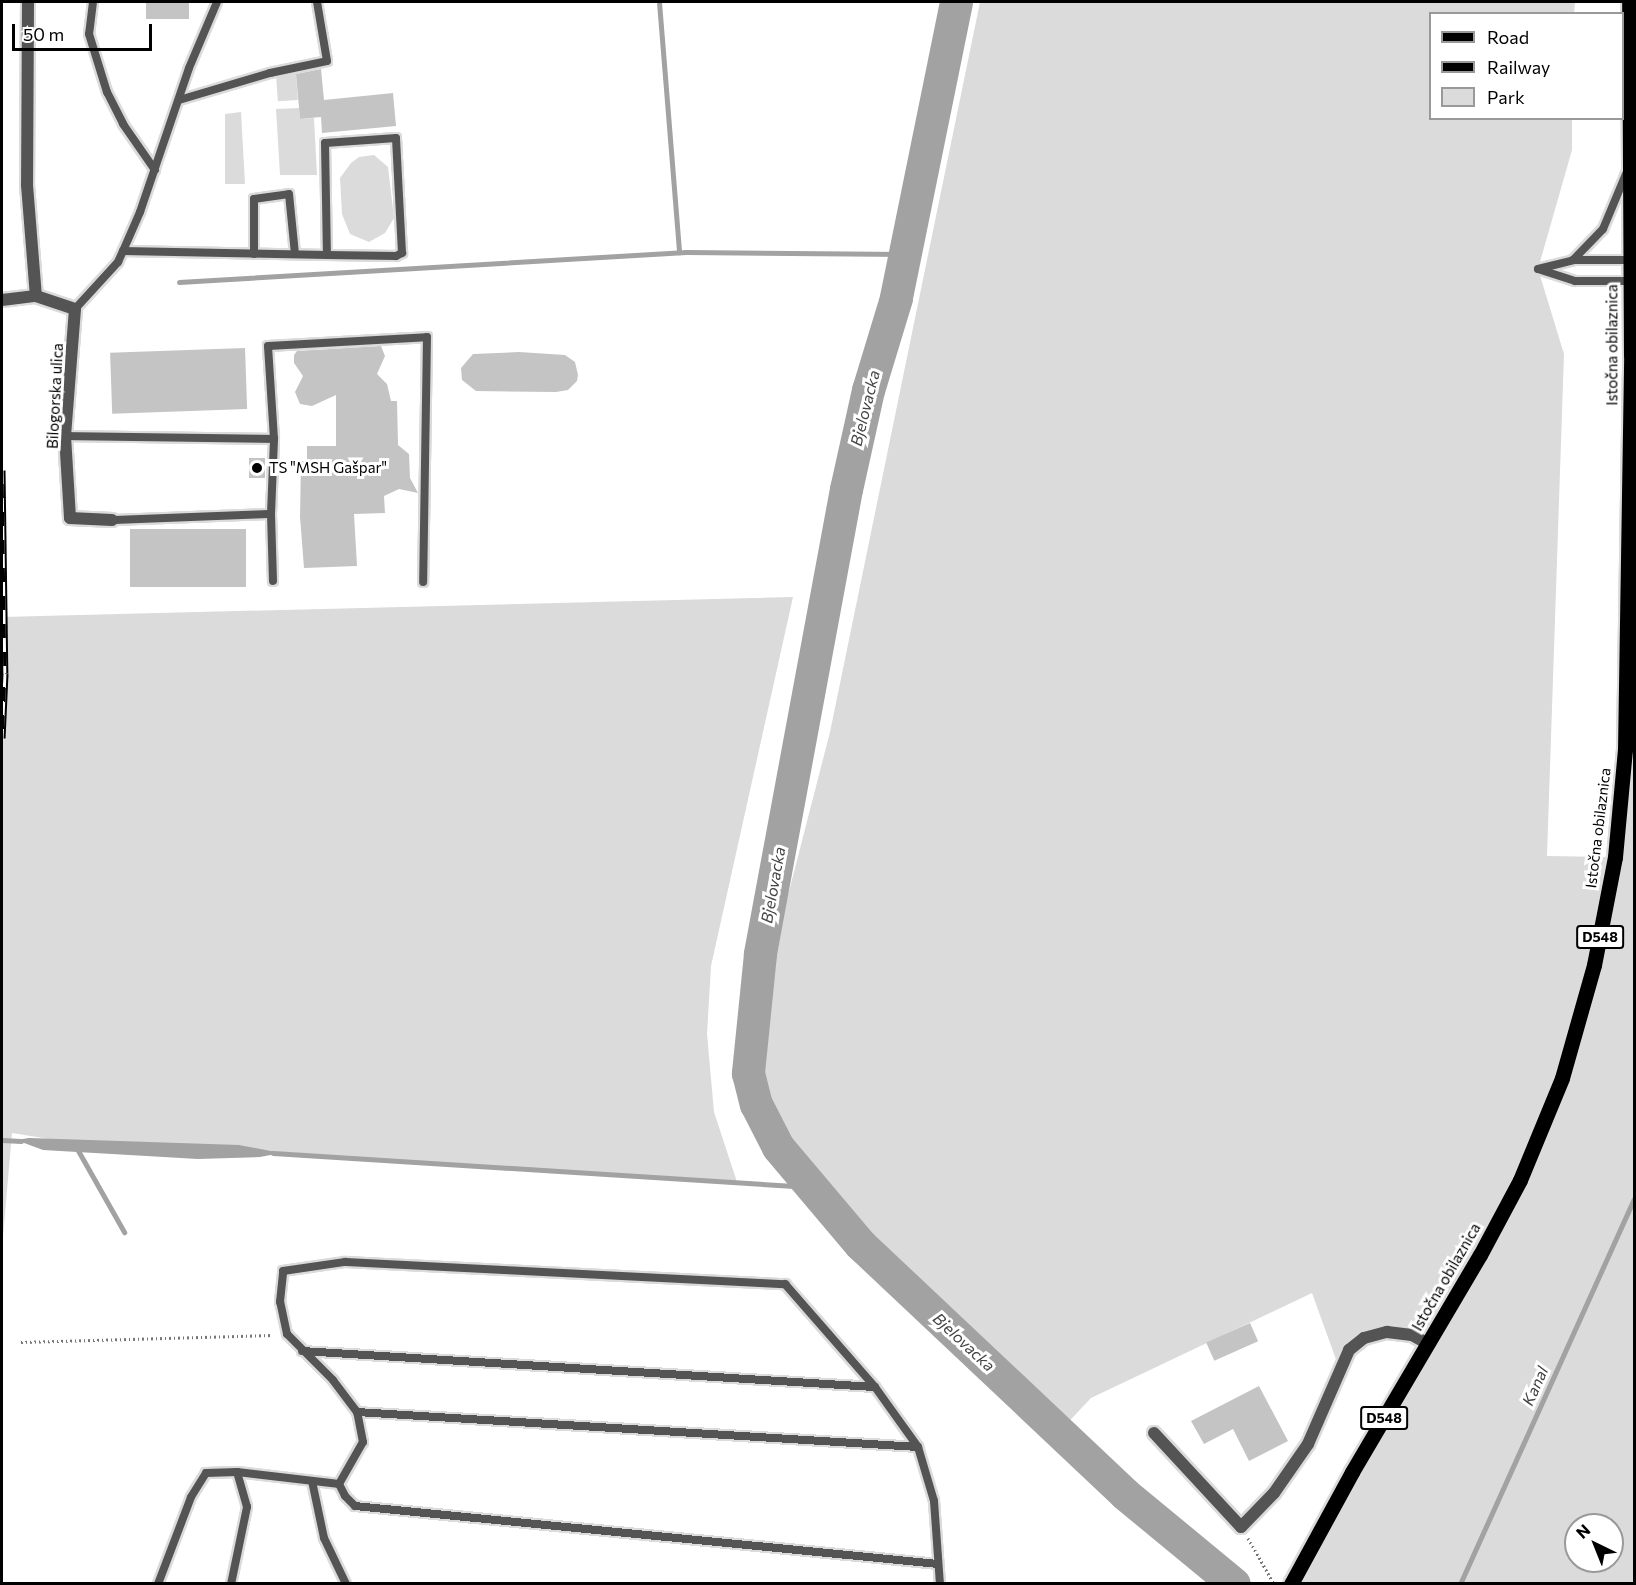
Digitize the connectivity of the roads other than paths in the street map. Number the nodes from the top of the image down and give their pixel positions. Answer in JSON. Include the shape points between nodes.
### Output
{"nodes":[{"id":1,"x":28,"y":2,"type":"edge"},
{"id":2,"x":93,"y":2,"type":"edge"},
{"id":3,"x":216,"y":2,"type":"edge"},
{"id":4,"x":317,"y":2,"type":"edge"},
{"id":5,"x":1629,"y":2,"type":"edge"},
{"id":6,"x":179,"y":100,"type":"junction"},
{"id":7,"x":1630,"y":165,"type":"junction"},
{"id":8,"x":154,"y":170,"type":"junction"},
{"id":9,"x":123,"y":251,"type":"junction"},
{"id":10,"x":254,"y":254,"type":"junction"},
{"id":11,"x":295,"y":254,"type":"junction"},
{"id":12,"x":327,"y":255,"type":"junction"},
{"id":13,"x":1573,"y":260,"type":"junction"},
{"id":14,"x":1632,"y":260,"type":"edge"},
{"id":15,"x":1632,"y":281,"type":"edge"},
{"id":16,"x":36,"y":296,"type":"junction"},
{"id":17,"x":2,"y":300,"type":"edge"},
{"id":18,"x":75,"y":309,"type":"junction"},
{"id":19,"x":1633,"y":352,"type":"edge"},
{"id":20,"x":65,"y":436,"type":"junction"},
{"id":21,"x":274,"y":439,"type":"junction"},
{"id":22,"x":271,"y":514,"type":"junction"},
{"id":23,"x":112,"y":520,"type":"joint"},
{"id":24,"x":273,"y":581,"type":"dead end"},
{"id":25,"x":423,"y":582,"type":"dead end"},
{"id":26,"x":1428,"y":1344,"type":"junction"},
{"id":27,"x":302,"y":1351,"type":"junction"},
{"id":28,"x":875,"y":1386,"type":"junction"},
{"id":29,"x":357,"y":1412,"type":"junction"},
{"id":30,"x":1154,"y":1433,"type":"dead end"},
{"id":31,"x":918,"y":1447,"type":"junction"},
{"id":32,"x":237,"y":1473,"type":"junction"},
{"id":33,"x":312,"y":1481,"type":"junction"},
{"id":34,"x":339,"y":1484,"type":"junction"},
{"id":35,"x":938,"y":1564,"type":"junction"},
{"id":36,"x":158,"y":1584,"type":"edge"},
{"id":37,"x":231,"y":1584,"type":"edge"},
{"id":38,"x":346,"y":1584,"type":"edge"},
{"id":39,"x":940,"y":1584,"type":"edge"},
{"id":40,"x":1291,"y":1584,"type":"edge"}],
"edges":[{"from":1,"to":16,"type":"street","via":[[27,185]]},
{"from":2,"to":8,"type":"lane","via":[[89,34],[107,92]]},
{"from":3,"to":6,"type":"lane"},
{"from":4,"to":6,"type":"lane","via":[[327,61]]},
{"from":5,"to":7,"type":"main road","name":"Istočna obilaznica","number":"D548"},
{"from":6,"to":8,"type":"lane"},
{"from":7,"to":13,"type":"lane","via":[[1603,229]]},
{"from":7,"to":14,"type":"main road","name":"Istočna obilaznica","number":"D548"},
{"from":8,"to":9,"type":"lane"},
{"from":9,"to":10,"type":"lane"},
{"from":9,"to":18,"type":"lane","via":[[118,262]]},
{"from":10,"to":11,"type":"lane"},
{"from":10,"to":11,"type":"lane","via":[[254,199],[289,194]]},
{"from":11,"to":12,"type":"lane"},
{"from":12,"to":12,"type":"lane","via":[[402,253],[396,138],[325,143]]},
{"from":13,"to":14,"type":"lane"},
{"from":13,"to":15,"type":"lane","via":[[1538,269],[1575,280]]},
{"from":14,"to":15,"type":"main road","name":"Istočna obilaznica","number":"D548"},
{"from":15,"to":19,"type":"main road","name":"Istočna obilaznica","number":"D548"},
{"from":16,"to":17,"type":"street"},
{"from":16,"to":18,"type":"street"},
{"from":18,"to":20,"type":"street","name":"Bilogorska ulica"},
{"from":19,"to":26,"type":"main road","name":"Istočna obilaznica","number":"D548","via":[[1625,750],[1615,857],[1594,965],[1562,1078],[1520,1180]]},
{"from":20,"to":21,"type":"lane"},
{"from":20,"to":23,"type":"street","name":"Bilogorska ulica","via":[[70,518]]},
{"from":21,"to":22,"type":"lane"},
{"from":21,"to":25,"type":"lane","via":[[268,346],[427,337]]},
{"from":22,"to":23,"type":"lane"},
{"from":22,"to":24,"type":"lane"},
{"from":26,"to":30,"type":"street","via":[[1412,1335],[1387,1332],[1364,1338],[1349,1350],[1303,1453],[1274,1493],[1241,1527]]},
{"from":26,"to":40,"type":"main road","name":"Istočna obilaznica","number":"D548"},
{"from":27,"to":28,"type":"lane"},
{"from":27,"to":28,"type":"lane","via":[[287,1335],[280,1302],[283,1270],[345,1262],[784,1284]]},
{"from":27,"to":29,"type":"lane","via":[[333,1380]]},
{"from":28,"to":31,"type":"lane"},
{"from":29,"to":31,"type":"lane"},
{"from":29,"to":34,"type":"lane","via":[[363,1442]]},
{"from":31,"to":35,"type":"lane","via":[[934,1501]]},
{"from":32,"to":33,"type":"lane"},
{"from":32,"to":36,"type":"lane","via":[[206,1473],[191,1497]]},
{"from":32,"to":37,"type":"lane","via":[[247,1507]]},
{"from":33,"to":34,"type":"lane"},
{"from":33,"to":38,"type":"lane","via":[[324,1538]]},
{"from":34,"to":35,"type":"lane","via":[[355,1506]]},
{"from":35,"to":39,"type":"lane"}]}
